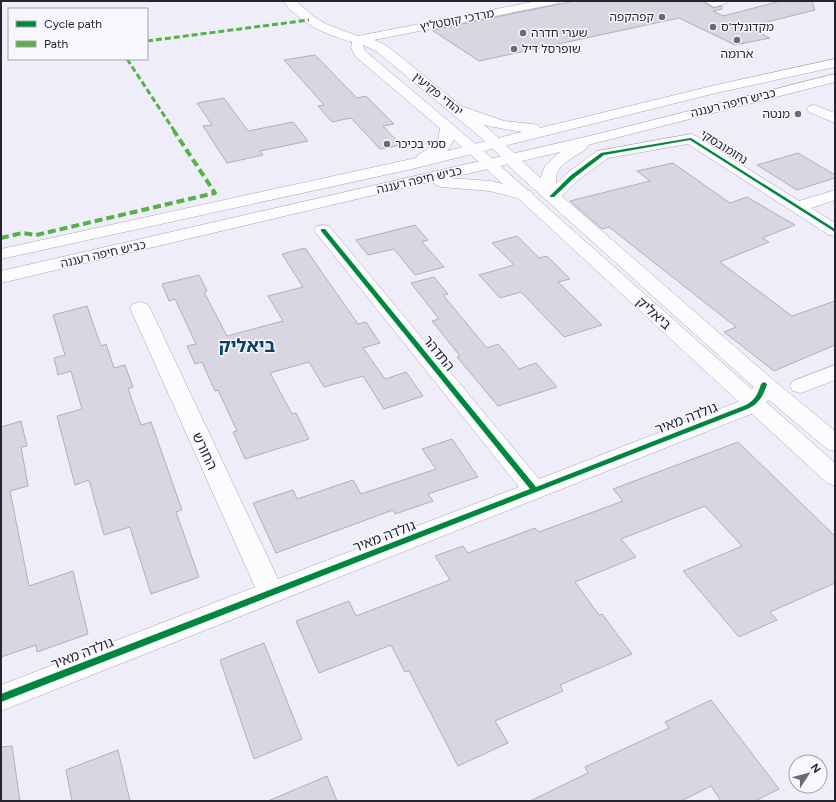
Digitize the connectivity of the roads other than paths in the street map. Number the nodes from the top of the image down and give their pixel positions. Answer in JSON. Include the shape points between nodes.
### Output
{"nodes":[{"id":1,"x":289,"y":1,"type":"edge"},
{"id":2,"x":555,"y":1,"type":"edge"},
{"id":3,"x":710,"y":1,"type":"edge"},
{"id":4,"x":723,"y":1,"type":"edge"},
{"id":5,"x":360,"y":39,"type":"junction"},
{"id":6,"x":835,"y":63,"type":"edge"},
{"id":7,"x":835,"y":78,"type":"edge"},
{"id":8,"x":455,"y":108,"type":"junction"},
{"id":9,"x":814,"y":109,"type":"dead end"},
{"id":10,"x":835,"y":119,"type":"edge"},
{"id":11,"x":576,"y":123,"type":"junction"},
{"id":12,"x":447,"y":127,"type":"junction"},
{"id":13,"x":599,"y":138,"type":"junction"},
{"id":14,"x":496,"y":144,"type":"junction"},
{"id":15,"x":472,"y":149,"type":"junction"},
{"id":16,"x":510,"y":159,"type":"junction"},
{"id":17,"x":412,"y":164,"type":"junction"},
{"id":18,"x":489,"y":164,"type":"junction"},
{"id":19,"x":408,"y":183,"type":"junction"},
{"id":20,"x":835,"y":195,"type":"edge"},
{"id":21,"x":525,"y":196,"type":"junction"},
{"id":22,"x":552,"y":196,"type":"junction"},
{"id":23,"x":797,"y":207,"type":"junction"},
{"id":24,"x":323,"y":230,"type":"dead end"},
{"id":25,"x":835,"y":231,"type":"edge"},
{"id":26,"x":1,"y":254,"type":"edge"},
{"id":27,"x":1,"y":277,"type":"edge"},
{"id":28,"x":140,"y":308,"type":"dead end"},
{"id":29,"x":835,"y":372,"type":"edge"},
{"id":30,"x":801,"y":386,"type":"dead end"},
{"id":31,"x":759,"y":394,"type":"junction"},
{"id":32,"x":835,"y":443,"type":"edge"},
{"id":33,"x":835,"y":477,"type":"edge"},
{"id":34,"x":536,"y":490,"type":"junction"},
{"id":35,"x":271,"y":593,"type":"junction"},
{"id":36,"x":1,"y":698,"type":"edge"}],
"edges":[{"from":1,"to":5,"type":"main road","name":"יהודי פקיעין","via":[[309,20],[334,32]]},
{"from":2,"to":5,"type":"main road","name":"מרדכי קוסטליץ"},
{"from":3,"to":4,"type":"main road"},
{"from":5,"to":8,"type":"main road","name":"יהודי פקיעין","via":[[381,48]]},
{"from":5,"to":12,"type":"main road","name":"יהודי פקיעין","via":[[356,43],[360,53]]},
{"from":6,"to":11,"type":"main road","name":"כביש חיפה רעננה"},
{"from":7,"to":13,"type":"main road","name":"כביש חיפה רעננה"},
{"from":8,"to":11,"type":"main road","via":[[508,127],[536,128]]},
{"from":8,"to":14,"type":"main road","name":"יהודי פקיעין"},
{"from":9,"to":10,"type":"main road"},
{"from":11,"to":14,"type":"main road","name":"כביש חיפה רעננה"},
{"from":12,"to":15,"type":"main road","name":"יהודי פקיעין"},
{"from":12,"to":17,"type":"main road","via":[[446,142],[431,155]]},
{"from":13,"to":16,"type":"main road","name":"כביש חיפה רעננה"},
{"from":13,"to":22,"type":"main road","via":[[562,158],[552,169],[547,181]]},
{"from":14,"to":15,"type":"main road","name":"כביש חיפה רעננה"},
{"from":14,"to":16,"type":"main road","name":"יהודי פקיעין"},
{"from":15,"to":17,"type":"main road","name":"כביש חיפה רעננה"},
{"from":15,"to":18,"type":"main road","name":"ביאליק"},
{"from":16,"to":18,"type":"main road","name":"כביש חיפה רעננה"},
{"from":16,"to":22,"type":"main road","name":"ביאליק"},
{"from":17,"to":26,"type":"main road","name":"כביש חיפה רעננה"},
{"from":18,"to":19,"type":"main road","name":"כביש חיפה רעננה"},
{"from":18,"to":21,"type":"main road","name":"ביאליק"},
{"from":19,"to":21,"type":"main road","via":[[491,186]]},
{"from":19,"to":27,"type":"main road","name":"כביש חיפה רעננה"},
{"from":20,"to":23,"type":"main road"},
{"from":21,"to":31,"type":"main road","name":"ביאליק"},
{"from":22,"to":23,"type":"main road","name":"נחומובסקי","via":[[572,177],[604,154],[691,139]]},
{"from":22,"to":31,"type":"main road","name":"ביאליק"},
{"from":23,"to":25,"type":"main road","name":"נחומובסקי"},
{"from":24,"to":34,"type":"main road","name":"התדהר"},
{"from":28,"to":35,"type":"main road","name":"החורש"},
{"from":29,"to":30,"type":"main road"},
{"from":31,"to":32,"type":"main road","name":"ביאליק"},
{"from":31,"to":33,"type":"main road","name":"ביאליק"},
{"from":31,"to":34,"type":"main road","name":"גולדה מאיר"},
{"from":34,"to":35,"type":"main road","name":"גולדה מאיר"},
{"from":35,"to":36,"type":"main road","name":"גולדה מאיר"}]}
